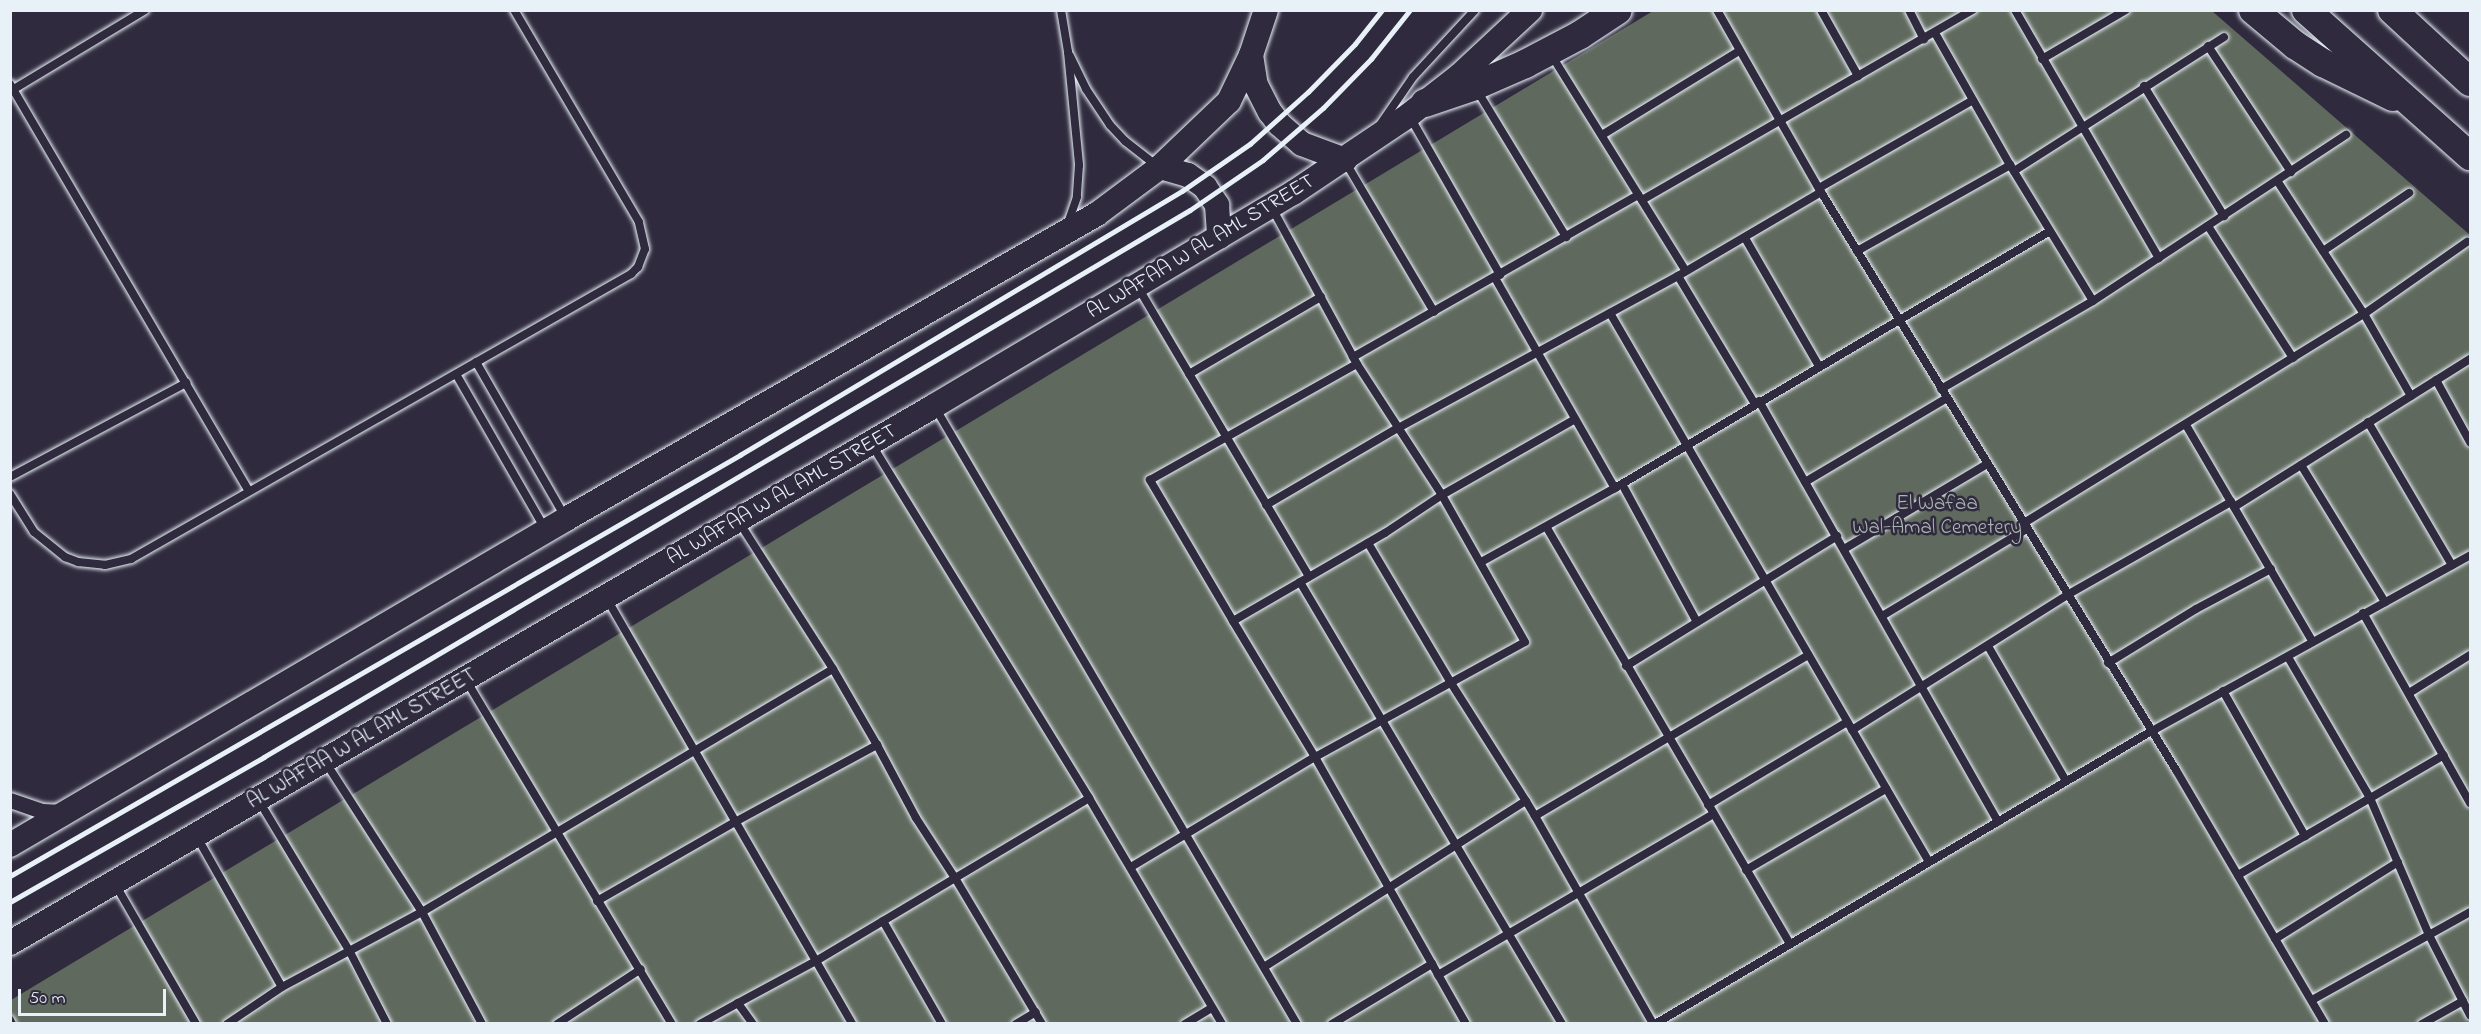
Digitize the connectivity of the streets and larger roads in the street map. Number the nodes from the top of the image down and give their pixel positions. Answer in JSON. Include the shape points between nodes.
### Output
{"nodes":[{"id":1,"x":1530,"y":10,"type":"edge"},
{"id":2,"x":1618,"y":10,"type":"edge"},
{"id":3,"x":2253,"y":10,"type":"edge"},
{"id":4,"x":2306,"y":10,"type":"edge"},
{"id":5,"x":2392,"y":10,"type":"edge"},
{"id":6,"x":1268,"y":16,"type":"edge"},
{"id":7,"x":1251,"y":55,"type":"junction"},
{"id":8,"x":2470,"y":82,"type":"edge"},
{"id":9,"x":2414,"y":105,"type":"junction"},
{"id":10,"x":1417,"y":109,"type":"junction"},
{"id":11,"x":2470,"y":156,"type":"edge"},
{"id":12,"x":1345,"y":160,"type":"junction"},
{"id":13,"x":1160,"y":167,"type":"junction"},
{"id":14,"x":1219,"y":237,"type":"junction"},
{"id":15,"x":10,"y":800,"type":"edge"},
{"id":16,"x":66,"y":812,"type":"junction"},
{"id":17,"x":10,"y":845,"type":"edge"},
{"id":18,"x":10,"y":943,"type":"edge"}],
"edges":[{"from":1,"to":10,"type":"main road","name":"AL WAFAA W AL AML STREET"},
{"from":2,"to":10,"type":"highway","via":[[1550,52]]},
{"from":3,"to":9,"type":"highway","via":[[2323,63],[2352,80]]},
{"from":4,"to":9,"type":"highway"},
{"from":5,"to":8,"type":"highway"},
{"from":6,"to":7,"type":"main road"},
{"from":7,"to":12,"type":"main road","via":[[1256,85],[1279,124],[1316,152]]},
{"from":7,"to":13,"type":"main road","via":[[1229,101]]},
{"from":9,"to":11,"type":"highway"},
{"from":10,"to":12,"type":"main road","name":"AL WAFAA W AL AML STREET"},
{"from":12,"to":14,"type":"main road","name":"AL WAFAA W AL AML STREET"},
{"from":13,"to":14,"type":"main road","via":[[1188,175],[1205,187],[1217,205]]},
{"from":13,"to":16,"type":"main road","via":[[1062,235]]},
{"from":14,"to":18,"type":"main road","name":"AL WAFAA W AL AML STREET"},
{"from":15,"to":16,"type":"street","via":[[42,810]]},
{"from":16,"to":17,"type":"main road"}]}
